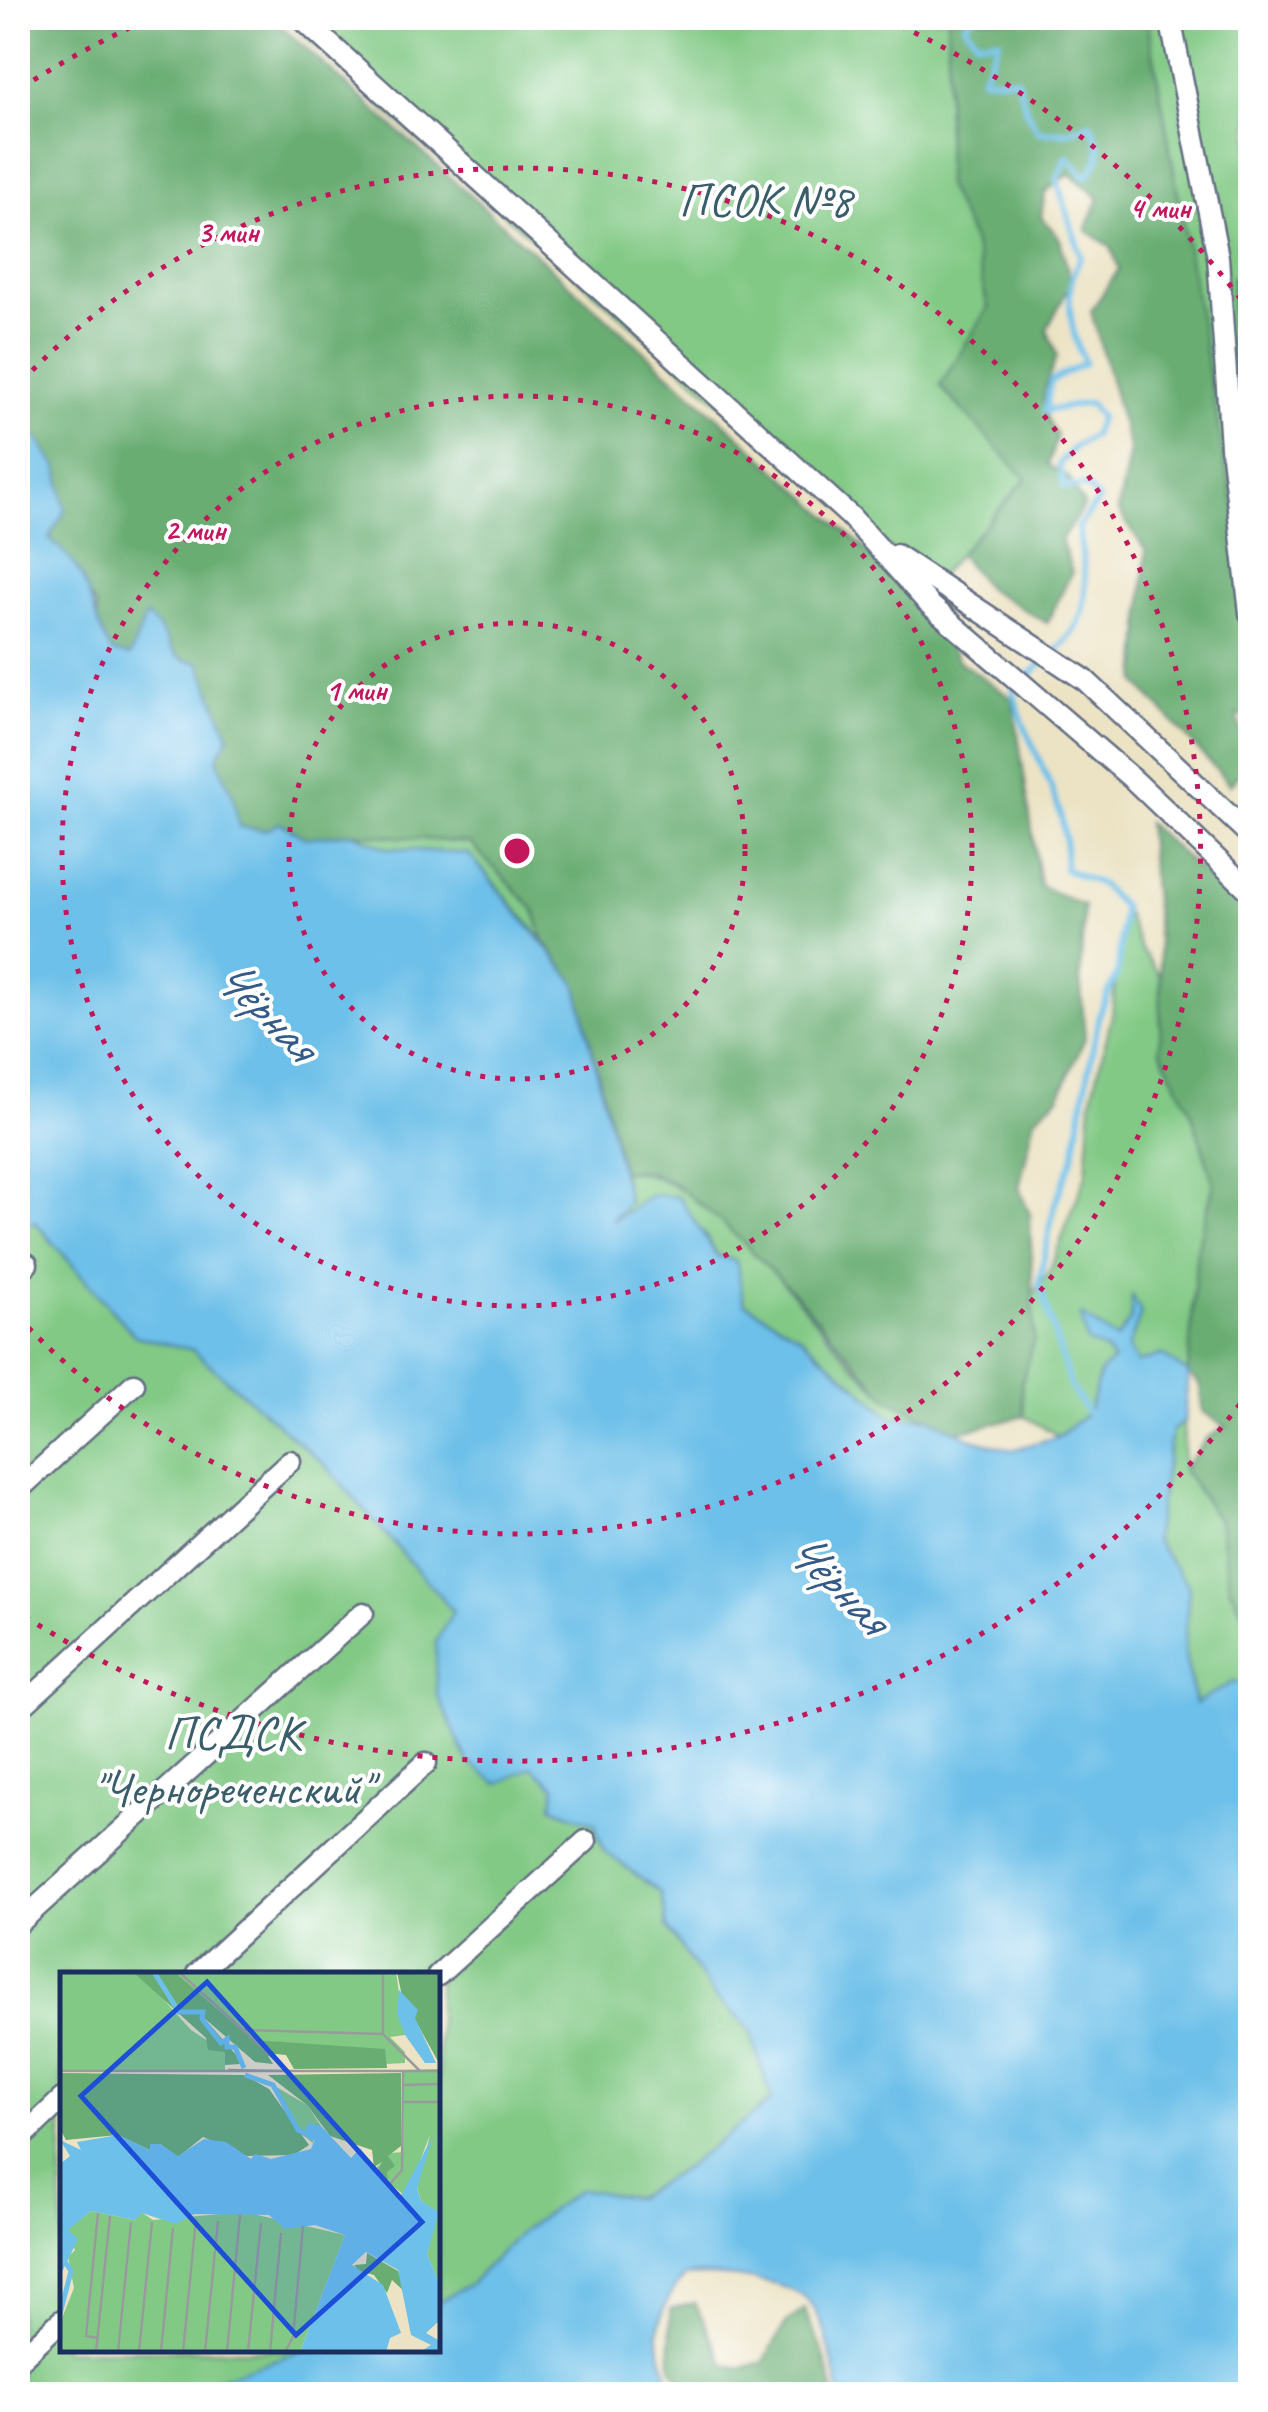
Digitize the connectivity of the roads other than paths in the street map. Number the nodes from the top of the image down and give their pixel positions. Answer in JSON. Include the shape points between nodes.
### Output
{"nodes":[{"id":1,"x":301,"y":18,"type":"edge"},
{"id":2,"x":1170,"y":18,"type":"edge"},
{"id":3,"x":1231,"y":446,"type":"junction"},
{"id":4,"x":1250,"y":468,"type":"edge"},
{"id":5,"x":878,"y":543,"type":"junction"},
{"id":6,"x":1250,"y":613,"type":"edge"},
{"id":7,"x":1250,"y":835,"type":"edge"},
{"id":8,"x":1250,"y":891,"type":"edge"},
{"id":9,"x":134,"y":1384,"type":"dead end"},
{"id":10,"x":290,"y":1461,"type":"dead end"},
{"id":11,"x":18,"y":1490,"type":"edge"},
{"id":12,"x":364,"y":1613,"type":"dead end"},
{"id":13,"x":18,"y":1710,"type":"edge"},
{"id":14,"x":426,"y":1763,"type":"dead end"},
{"id":15,"x":586,"y":1841,"type":"dead end"},
{"id":16,"x":18,"y":1924,"type":"edge"},
{"id":17,"x":200,"y":1972,"type":"edge"},
{"id":18,"x":440,"y":1972,"type":"edge"},
{"id":19,"x":60,"y":2102,"type":"edge"},
{"id":20,"x":18,"y":2141,"type":"edge"},
{"id":21,"x":60,"y":2322,"type":"edge"},
{"id":22,"x":18,"y":2361,"type":"edge"}],
"edges":[{"from":1,"to":5,"type":"street"},
{"from":2,"to":3,"type":"street","via":[[1218,257]]},
{"from":3,"to":4,"type":"street"},
{"from":3,"to":6,"type":"street"},
{"from":5,"to":7,"type":"street","via":[[1085,680]]},
{"from":5,"to":8,"type":"street","via":[[929,604],[1135,781]]},
{"from":9,"to":11,"type":"street"},
{"from":10,"to":13,"type":"street"},
{"from":12,"to":16,"type":"street"},
{"from":14,"to":17,"type":"street"},
{"from":15,"to":18,"type":"street"},
{"from":19,"to":20,"type":"street"},
{"from":21,"to":22,"type":"street"}]}
